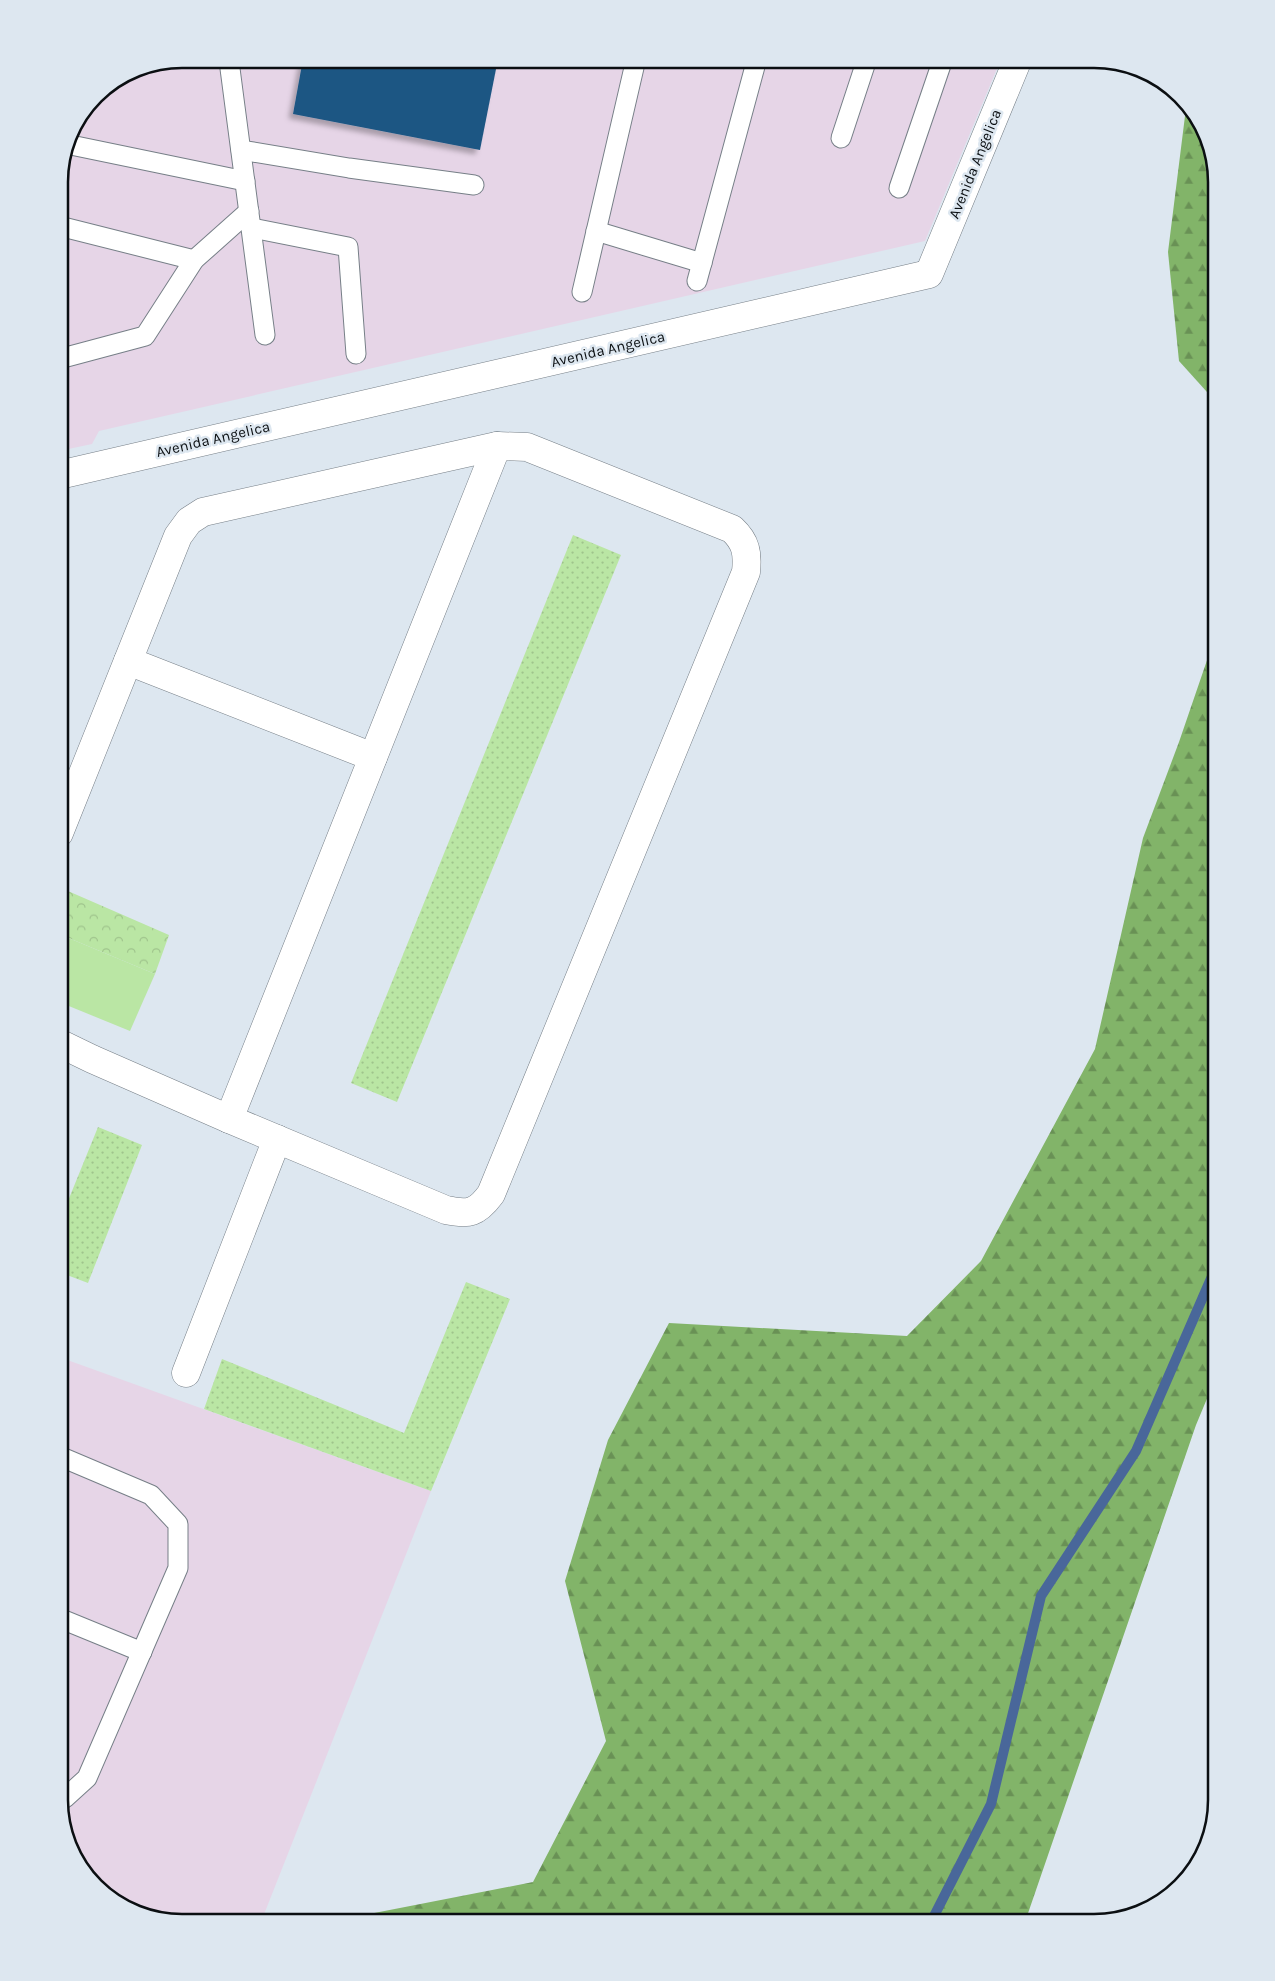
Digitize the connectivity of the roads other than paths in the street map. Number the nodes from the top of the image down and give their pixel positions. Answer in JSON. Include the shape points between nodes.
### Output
{"nodes":[{"id":1,"x":226,"y":67,"type":"edge"},
{"id":2,"x":634,"y":67,"type":"edge"},
{"id":3,"x":755,"y":68,"type":"edge"},
{"id":4,"x":864,"y":68,"type":"edge"},
{"id":5,"x":940,"y":68,"type":"edge"},
{"id":6,"x":1014,"y":68,"type":"edge"},
{"id":7,"x":841,"y":138,"type":"dead end"},
{"id":8,"x":73,"y":146,"type":"edge"},
{"id":9,"x":241,"y":150,"type":"junction"},
{"id":10,"x":245,"y":181,"type":"junction"},
{"id":11,"x":474,"y":186,"type":"dead end"},
{"id":12,"x":899,"y":188,"type":"dead end"},
{"id":13,"x":250,"y":220,"type":"junction"},
{"id":14,"x":68,"y":228,"type":"edge"},
{"id":15,"x":596,"y":231,"type":"junction"},
{"id":16,"x":194,"y":260,"type":"junction"},
{"id":17,"x":582,"y":292,"type":"dead end"},
{"id":18,"x":265,"y":335,"type":"dead end"},
{"id":19,"x":356,"y":354,"type":"dead end"},
{"id":20,"x":68,"y":357,"type":"edge"},
{"id":21,"x":497,"y":446,"type":"junction"},
{"id":22,"x":68,"y":473,"type":"edge"},
{"id":23,"x":128,"y":661,"type":"junction"},
{"id":24,"x":373,"y":757,"type":"junction"},
{"id":25,"x":68,"y":812,"type":"edge"},
{"id":26,"x":67,"y":1047,"type":"edge"},
{"id":27,"x":229,"y":1119,"type":"junction"},
{"id":28,"x":277,"y":1139,"type":"junction"},
{"id":29,"x":186,"y":1373,"type":"dead end"},
{"id":30,"x":67,"y":1459,"type":"edge"},
{"id":31,"x":67,"y":1621,"type":"edge"},
{"id":32,"x":142,"y":1652,"type":"junction"},
{"id":33,"x":67,"y":1796,"type":"edge"}],
"edges":[{"from":1,"to":9,"type":"lane"},
{"from":2,"to":15,"type":"lane"},
{"from":3,"to":15,"type":"lane","via":[[700,272]]},
{"from":4,"to":7,"type":"lane"},
{"from":5,"to":12,"type":"lane"},
{"from":6,"to":22,"type":"street","name":"Avenida Angelica","via":[[930,274]]},
{"from":8,"to":10,"type":"lane"},
{"from":9,"to":10,"type":"lane"},
{"from":9,"to":11,"type":"lane"},
{"from":10,"to":13,"type":"lane"},
{"from":13,"to":16,"type":"lane"},
{"from":13,"to":18,"type":"lane"},
{"from":13,"to":19,"type":"lane","via":[[348,247]]},
{"from":14,"to":16,"type":"lane"},
{"from":15,"to":17,"type":"lane"},
{"from":16,"to":20,"type":"lane","via":[[145,336]]},
{"from":21,"to":23,"type":"street","via":[[202,512],[189,521],[178,536]]},
{"from":21,"to":24,"type":"street"},
{"from":21,"to":28,"type":"street","via":[[527,447],[732,529],[746,546],[746,572],[491,1194],[482,1206],[472,1212],[446,1210]]},
{"from":23,"to":24,"type":"street"},
{"from":23,"to":25,"type":"street"},
{"from":24,"to":27,"type":"street"},
{"from":26,"to":27,"type":"street"},
{"from":27,"to":28,"type":"street"},
{"from":28,"to":29,"type":"street"},
{"from":30,"to":32,"type":"lane","via":[[150,1494],[178,1524],[178,1568]]},
{"from":31,"to":32,"type":"lane"},
{"from":32,"to":33,"type":"lane","via":[[88,1778]]}]}
